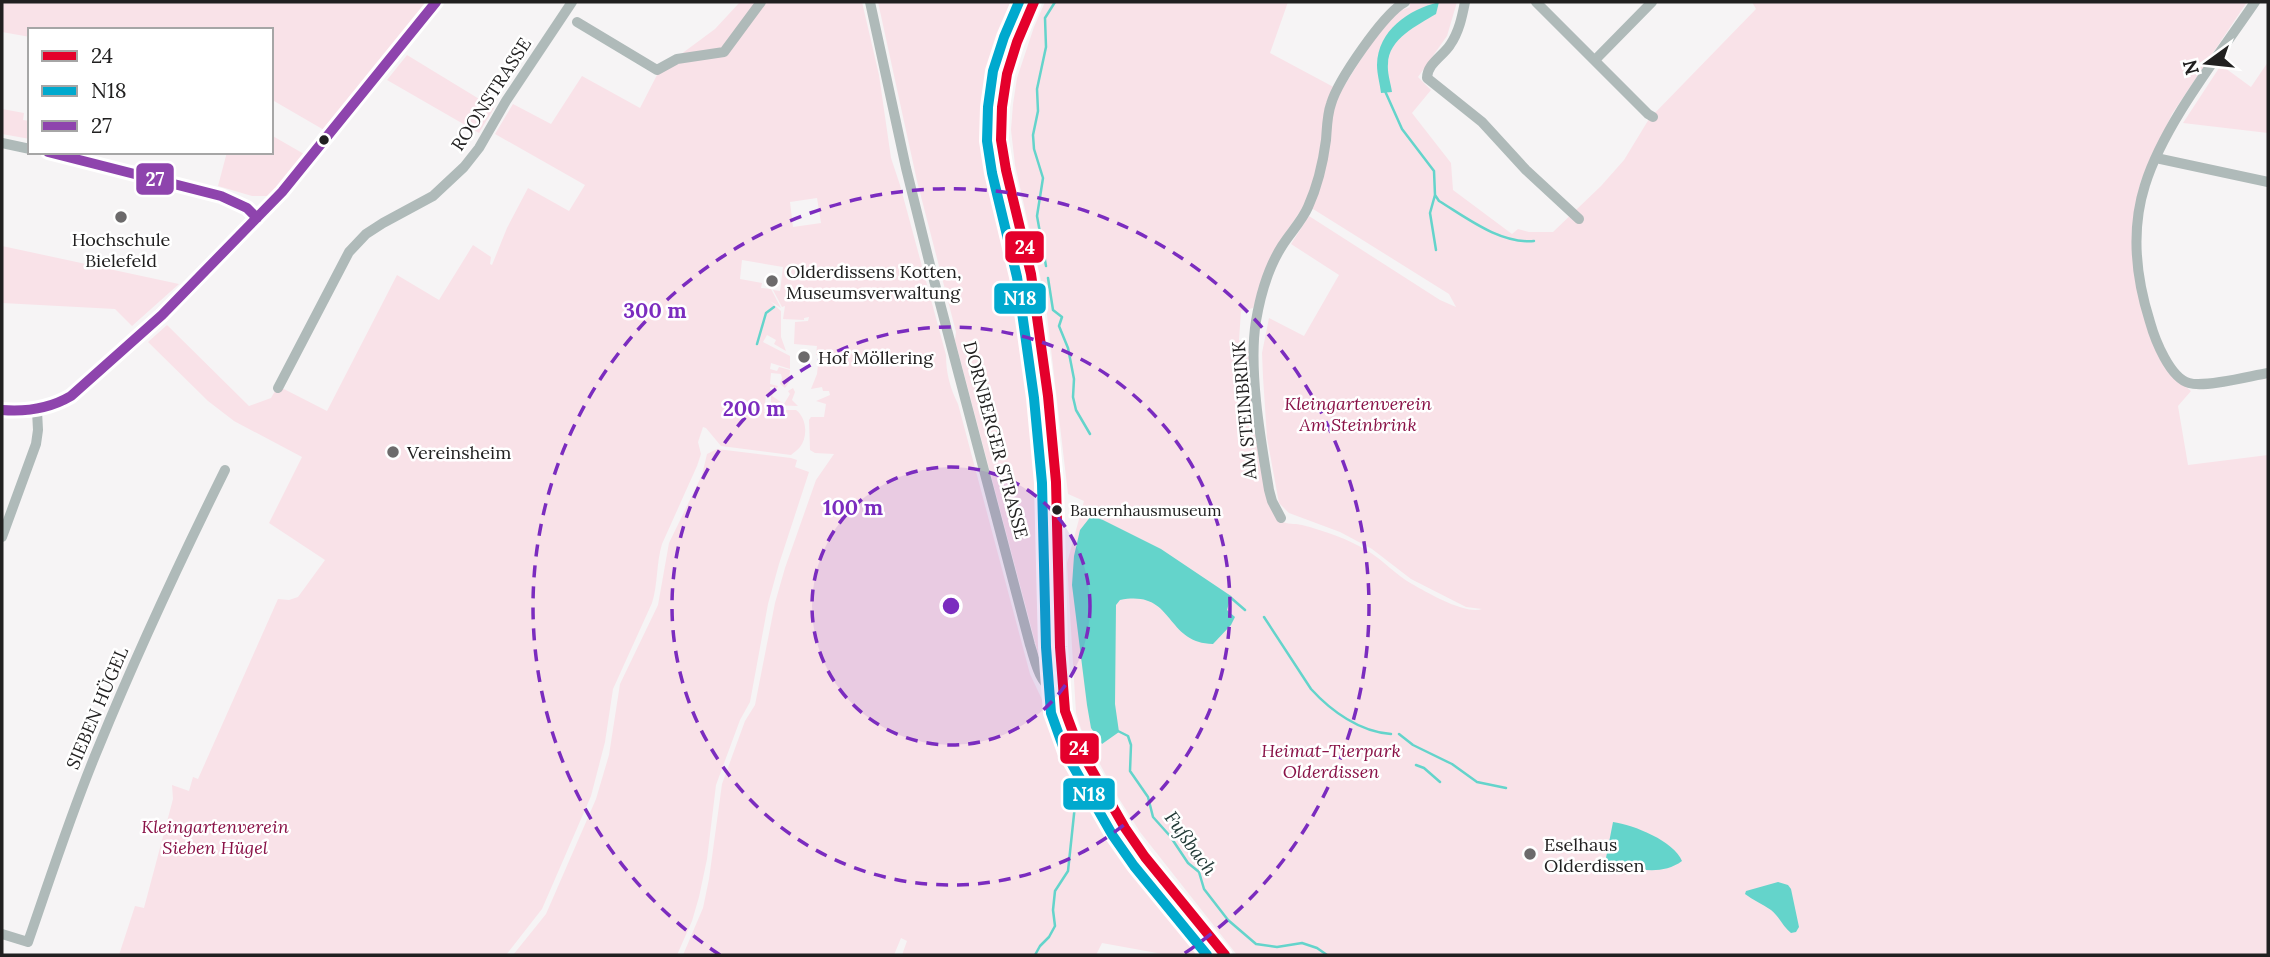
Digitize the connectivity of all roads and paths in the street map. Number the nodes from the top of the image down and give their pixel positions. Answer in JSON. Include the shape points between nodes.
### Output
{"nodes":[{"id":1,"x":436,"y":2,"type":"edge"},
{"id":2,"x":572,"y":2,"type":"edge"},
{"id":3,"x":761,"y":2,"type":"edge"},
{"id":4,"x":870,"y":2,"type":"edge"},
{"id":5,"x":1034,"y":2,"type":"edge"},
{"id":6,"x":1465,"y":2,"type":"edge"},
{"id":7,"x":1536,"y":2,"type":"edge"},
{"id":8,"x":1651,"y":2,"type":"edge"},
{"id":9,"x":2255,"y":2,"type":"edge"},
{"id":10,"x":1400,"y":3,"type":"edge"},
{"id":11,"x":577,"y":22,"type":"dead end"},
{"id":12,"x":1595,"y":60,"type":"junction"},
{"id":13,"x":1653,"y":117,"type":"dead end"},
{"id":14,"x":2,"y":143,"type":"edge"},
{"id":15,"x":28,"y":149,"type":"edge"},
{"id":16,"x":55,"y":154,"type":"edge"},
{"id":17,"x":2156,"y":158,"type":"junction"},
{"id":18,"x":2268,"y":182,"type":"edge"},
{"id":19,"x":257,"y":218,"type":"junction"},
{"id":20,"x":1579,"y":219,"type":"dead end"},
{"id":21,"x":2268,"y":373,"type":"edge"},
{"id":22,"x":278,"y":388,"type":"dead end"},
{"id":23,"x":2,"y":410,"type":"edge"},
{"id":24,"x":37,"y":411,"type":"junction"},
{"id":25,"x":225,"y":470,"type":"dead end"},
{"id":26,"x":1281,"y":518,"type":"dead end"},
{"id":27,"x":2,"y":537,"type":"edge"},
{"id":28,"x":1063,"y":690,"type":"junction"},
{"id":29,"x":2,"y":934,"type":"edge"},
{"id":30,"x":1225,"y":955,"type":"edge"}],
"edges":[{"from":1,"to":19,"type":"street"},
{"from":2,"to":22,"type":"street","name":"ROONSTRASSE","via":[[464,167],[433,196],[366,234],[349,253]]},
{"from":3,"to":11,"type":"street","via":[[724,52],[677,59],[657,70]]},
{"from":4,"to":28,"type":"street","name":"DORNBERGER STRASSE","via":[[931,269],[1030,645],[1046,684],[1054,691]]},
{"from":5,"to":28,"type":"main road","via":[[1007,74],[1001,133],[1035,296],[1048,396],[1056,482]]},
{"from":6,"to":20,"type":"street","via":[[1450,46],[1428,69],[1427,78],[1482,122]]},
{"from":7,"to":12,"type":"street"},
{"from":8,"to":12,"type":"street"},
{"from":9,"to":17,"type":"street"},
{"from":10,"to":26,"type":"street","name":"AM STEINBRINK","via":[[1352,64],[1334,97],[1318,182],[1307,210],[1280,248],[1260,302],[1254,347],[1257,400],[1269,491]]},
{"from":12,"to":13,"type":"street"},
{"from":14,"to":15,"type":"street"},
{"from":16,"to":19,"type":"street","via":[[221,196]]},
{"from":17,"to":18,"type":"street"},
{"from":17,"to":21,"type":"street","via":[[2142,196],[2137,254],[2138,276],[2164,355],[2188,383]]},
{"from":19,"to":24,"type":"street","via":[[162,316],[71,397]]},
{"from":23,"to":24,"type":"street"},
{"from":24,"to":27,"type":"street","via":[[36,444]]},
{"from":25,"to":29,"type":"street","name":"SIEBEN HÜGEL","via":[[164,594],[98,748],[28,942]]},
{"from":28,"to":30,"type":"main road","via":[[1074,737],[1125,828]]}]}
